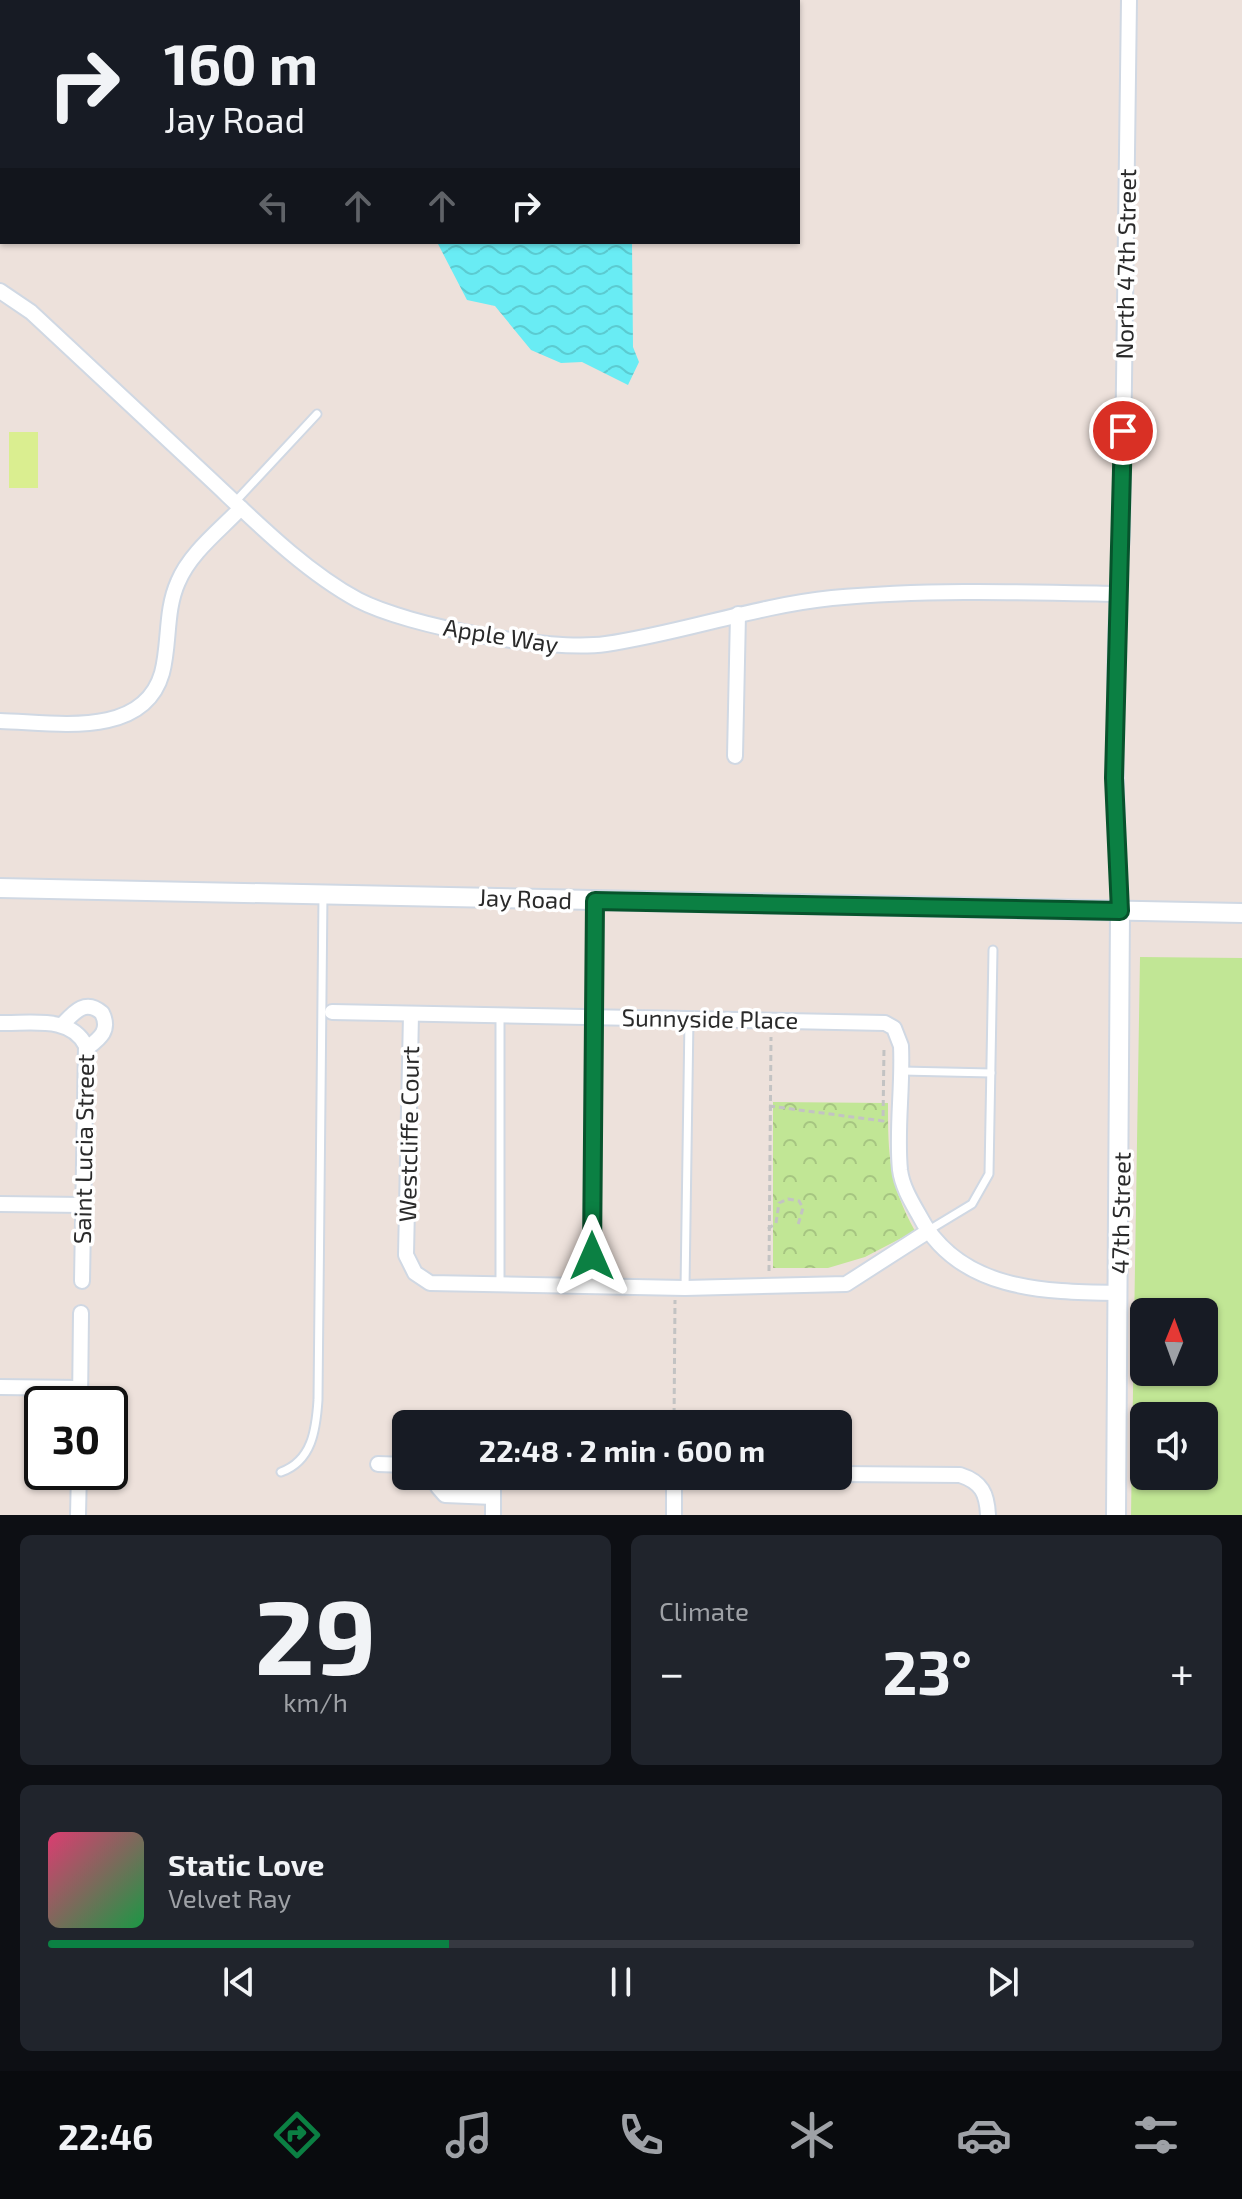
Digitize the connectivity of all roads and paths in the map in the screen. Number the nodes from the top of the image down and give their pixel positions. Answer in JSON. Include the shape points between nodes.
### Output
{"nodes":[{"id":1,"x":1129,"y":0,"type":"edge"},
{"id":2,"x":0,"y":291,"type":"edge"},
{"id":3,"x":317,"y":414,"type":"dead end"},
{"id":4,"x":238,"y":505,"type":"junction"},
{"id":5,"x":1117,"y":594,"type":"junction"},
{"id":6,"x":738,"y":614,"type":"junction"},
{"id":7,"x":0,"y":721,"type":"edge"},
{"id":8,"x":735,"y":756,"type":"dead end"},
{"id":9,"x":0,"y":888,"type":"edge"},
{"id":10,"x":323,"y":892,"type":"junction"},
{"id":11,"x":595,"y":901,"type":"junction"},
{"id":12,"x":1120,"y":911,"type":"junction"},
{"id":13,"x":1242,"y":913,"type":"edge"},
{"id":14,"x":993,"y":950,"type":"dead end"},
{"id":15,"x":332,"y":1012,"type":"dead end"},
{"id":16,"x":411,"y":1014,"type":"junction"},
{"id":17,"x":500,"y":1014,"type":"junction"},
{"id":18,"x":594,"y":1017,"type":"junction"},
{"id":19,"x":689,"y":1018,"type":"junction"},
{"id":20,"x":0,"y":1023,"type":"edge"},
{"id":21,"x":65,"y":1024,"type":"junction"},
{"id":22,"x":771,"y":1037,"type":"dead end"},
{"id":23,"x":884,"y":1048,"type":"dead end"},
{"id":24,"x":86,"y":1049,"type":"junction"},
{"id":25,"x":902,"y":1071,"type":"junction"},
{"id":26,"x":991,"y":1073,"type":"junction"},
{"id":27,"x":769,"y":1106,"type":"junction"},
{"id":28,"x":0,"y":1204,"type":"edge"},
{"id":29,"x":83,"y":1205,"type":"junction"},
{"id":30,"x":798,"y":1225,"type":"dead end"},
{"id":31,"x":768,"y":1229,"type":"junction"},
{"id":32,"x":927,"y":1232,"type":"junction"},
{"id":33,"x":82,"y":1281,"type":"dead end"},
{"id":34,"x":500,"y":1285,"type":"junction"},
{"id":35,"x":591,"y":1286,"type":"junction"},
{"id":36,"x":680,"y":1287,"type":"junction"},
{"id":37,"x":767,"y":1287,"type":"junction"},
{"id":38,"x":1119,"y":1293,"type":"junction"},
{"id":39,"x":81,"y":1313,"type":"dead end"},
{"id":40,"x":80,"y":1386,"type":"edge"},
{"id":41,"x":0,"y":1387,"type":"edge"},
{"id":42,"x":24,"y":1387,"type":"edge"},
{"id":43,"x":675,"y":1410,"type":"edge"},
{"id":44,"x":378,"y":1464,"type":"dead end"},
{"id":45,"x":392,"y":1464,"type":"edge"},
{"id":46,"x":281,"y":1472,"type":"dead end"},
{"id":47,"x":852,"y":1474,"type":"edge"},
{"id":48,"x":79,"y":1490,"type":"edge"},
{"id":49,"x":441,"y":1490,"type":"edge"},
{"id":50,"x":493,"y":1490,"type":"edge"},
{"id":51,"x":674,"y":1490,"type":"edge"},
{"id":52,"x":493,"y":1497,"type":"junction"},
{"id":53,"x":78,"y":1515,"type":"edge"},
{"id":54,"x":493,"y":1515,"type":"edge"},
{"id":55,"x":674,"y":1515,"type":"edge"},
{"id":56,"x":988,"y":1515,"type":"edge"},
{"id":57,"x":1116,"y":1515,"type":"edge"}],
"edges":[{"from":1,"to":5,"type":"street","name":"North 47th Street"},
{"from":2,"to":4,"type":"street","name":"Apple Way","via":[[31,312]]},
{"from":3,"to":4,"type":"lane"},
{"from":4,"to":6,"type":"street","name":"Apple Way","via":[[327,580],[359,600],[441,628],[575,646],[608,644]]},
{"from":4,"to":7,"type":"street","via":[[182,574],[171,605],[162,674],[136,709],[95,723]]},
{"from":5,"to":6,"type":"street","name":"Apple Way","via":[[892,593]]},
{"from":5,"to":12,"type":"street","name":"North 47th Street","via":[[1114,778]]},
{"from":6,"to":8,"type":"street"},
{"from":9,"to":10,"type":"street","name":"Jay Road"},
{"from":10,"to":11,"type":"street","name":"Jay Road"},
{"from":10,"to":46,"type":"lane","via":[[317,1412],[308,1450],[297,1465]]},
{"from":11,"to":12,"type":"street","name":"Jay Road"},
{"from":11,"to":18,"type":"street"},
{"from":12,"to":13,"type":"street","name":"Jay Road"},
{"from":12,"to":38,"type":"street","name":"47th Street"},
{"from":14,"to":26,"type":"lane"},
{"from":15,"to":16,"type":"street","name":"Sunnyside Place"},
{"from":16,"to":17,"type":"street","name":"Sunnyside Place"},
{"from":16,"to":34,"type":"street","name":"Westcliffe Court","via":[[406,1255],[415,1273],[430,1283]]},
{"from":17,"to":18,"type":"street","name":"Sunnyside Place"},
{"from":17,"to":34,"type":"lane"},
{"from":18,"to":19,"type":"street","name":"Sunnyside Place"},
{"from":18,"to":35,"type":"street"},
{"from":19,"to":25,"type":"street","name":"Sunnyside Place","via":[[874,1020],[894,1028]]},
{"from":19,"to":36,"type":"lane"},
{"from":20,"to":21,"type":"street"},
{"from":21,"to":24,"type":"street","name":"Saint Lucia Street","via":[[81,1034]]},
{"from":21,"to":24,"type":"street","via":[[82,1007],[102,1013],[106,1028]]},
{"from":22,"to":27,"type":"path"},
{"from":23,"to":27,"type":"path","via":[[883,1121]]},
{"from":24,"to":29,"type":"street","name":"Saint Lucia Street"},
{"from":25,"to":26,"type":"lane"},
{"from":25,"to":32,"type":"street","via":[[900,1168]]},
{"from":26,"to":32,"type":"lane","via":[[985,1185],[972,1204]]},
{"from":27,"to":31,"type":"path"},
{"from":28,"to":29,"type":"street"},
{"from":29,"to":33,"type":"street","name":"Saint Lucia Street"},
{"from":30,"to":31,"type":"path","via":[[803,1208],[788,1199],[779,1203],[776,1223]]},
{"from":31,"to":37,"type":"path"},
{"from":32,"to":37,"type":"street","via":[[846,1284]]},
{"from":32,"to":38,"type":"street","via":[[964,1265],[1007,1284],[1040,1291]]},
{"from":34,"to":35,"type":"street"},
{"from":35,"to":36,"type":"street"},
{"from":36,"to":37,"type":"street"},
{"from":36,"to":43,"type":"path"},
{"from":38,"to":57,"type":"street","name":"47th Street"},
{"from":39,"to":40,"type":"street"},
{"from":41,"to":42,"type":"street"},
{"from":44,"to":45,"type":"street"},
{"from":47,"to":56,"type":"street","via":[[960,1475],[979,1483]]},
{"from":48,"to":53,"type":"street"},
{"from":49,"to":52,"type":"street","via":[[445,1495]]},
{"from":50,"to":52,"type":"street"},
{"from":51,"to":55,"type":"street"},
{"from":52,"to":54,"type":"street"}]}
